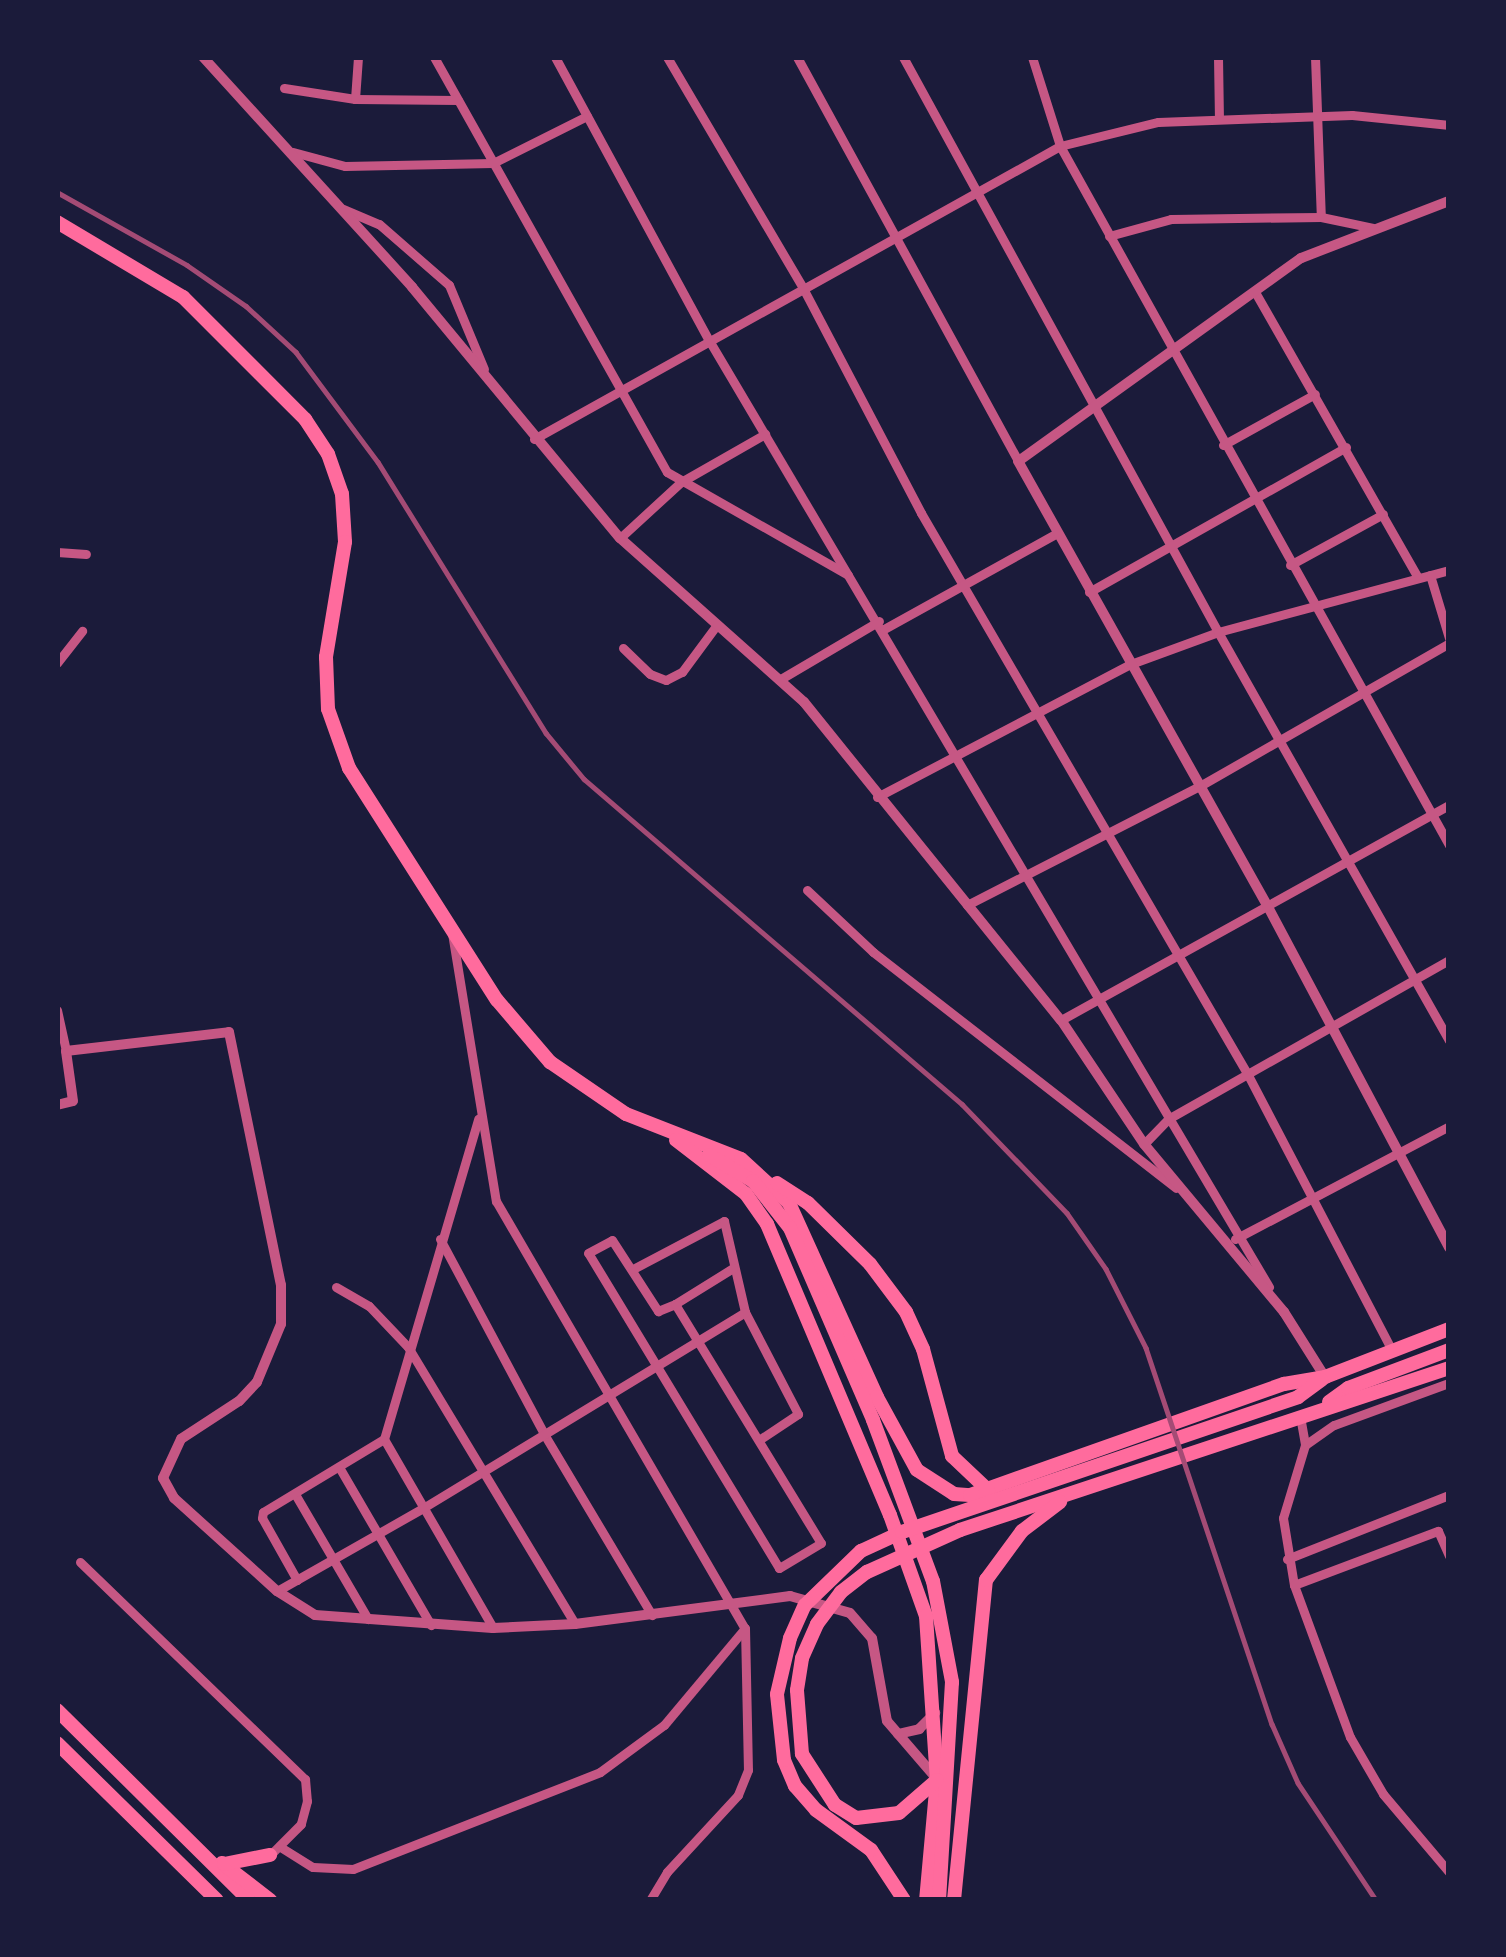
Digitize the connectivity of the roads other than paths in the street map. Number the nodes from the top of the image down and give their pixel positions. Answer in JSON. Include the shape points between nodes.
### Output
{"nodes":[{"id":1,"x":203,"y":57,"type":"edge"},
{"id":2,"x":358,"y":57,"type":"edge"},
{"id":3,"x":434,"y":57,"type":"edge"},
{"id":4,"x":555,"y":57,"type":"edge"},
{"id":5,"x":667,"y":57,"type":"edge"},
{"id":6,"x":797,"y":57,"type":"edge"},
{"id":7,"x":903,"y":57,"type":"edge"},
{"id":8,"x":1032,"y":57,"type":"edge"},
{"id":9,"x":1218,"y":57,"type":"edge"},
{"id":10,"x":1316,"y":57,"type":"edge"},
{"id":11,"x":284,"y":88,"type":"dead end"},
{"id":12,"x":355,"y":99,"type":"junction"},
{"id":13,"x":458,"y":100,"type":"junction"},
{"id":14,"x":1318,"y":115,"type":"junction"},
{"id":15,"x":587,"y":116,"type":"junction"},
{"id":16,"x":1219,"y":118,"type":"junction"},
{"id":17,"x":1449,"y":125,"type":"edge"},
{"id":18,"x":1060,"y":146,"type":"junction"},
{"id":19,"x":292,"y":152,"type":"junction"},
{"id":20,"x":494,"y":163,"type":"junction"},
{"id":21,"x":979,"y":193,"type":"junction"},
{"id":22,"x":1449,"y":201,"type":"edge"},
{"id":23,"x":344,"y":209,"type":"junction"},
{"id":24,"x":1321,"y":217,"type":"junction"},
{"id":25,"x":57,"y":221,"type":"edge"},
{"id":26,"x":1373,"y":227,"type":"junction"},
{"id":27,"x":1109,"y":236,"type":"junction"},
{"id":28,"x":897,"y":238,"type":"junction"},
{"id":29,"x":804,"y":290,"type":"junction"},
{"id":30,"x":1255,"y":292,"type":"junction"},
{"id":31,"x":710,"y":342,"type":"junction"},
{"id":32,"x":1171,"y":352,"type":"junction"},
{"id":33,"x":490,"y":386,"type":"junction"},
{"id":34,"x":621,"y":391,"type":"junction"},
{"id":35,"x":1315,"y":394,"type":"junction"},
{"id":36,"x":1098,"y":405,"type":"junction"},
{"id":37,"x":765,"y":434,"type":"junction"},
{"id":38,"x":534,"y":439,"type":"junction"},
{"id":39,"x":1223,"y":445,"type":"junction"},
{"id":40,"x":1346,"y":447,"type":"junction"},
{"id":41,"x":1018,"y":461,"type":"junction"},
{"id":42,"x":681,"y":482,"type":"junction"},
{"id":43,"x":1255,"y":501,"type":"junction"},
{"id":44,"x":1383,"y":514,"type":"junction"},
{"id":45,"x":1057,"y":532,"type":"junction"},
{"id":46,"x":620,"y":538,"type":"junction"},
{"id":47,"x":1173,"y":548,"type":"junction"},
{"id":48,"x":57,"y":552,"type":"edge"},
{"id":49,"x":86,"y":554,"type":"dead end"},
{"id":50,"x":1291,"y":565,"type":"junction"},
{"id":51,"x":1449,"y":570,"type":"edge"},
{"id":52,"x":849,"y":576,"type":"junction"},
{"id":53,"x":1424,"y":577,"type":"junction"},
{"id":54,"x":965,"y":584,"type":"junction"},
{"id":55,"x":1089,"y":592,"type":"junction"},
{"id":56,"x":1313,"y":605,"type":"junction"},
{"id":57,"x":881,"y":625,"type":"junction"},
{"id":58,"x":716,"y":626,"type":"junction"},
{"id":59,"x":82,"y":632,"type":"dead end"},
{"id":60,"x":1218,"y":632,"type":"junction"},
{"id":61,"x":1449,"y":640,"type":"edge"},
{"id":62,"x":623,"y":648,"type":"dead end"},
{"id":63,"x":57,"y":663,"type":"edge"},
{"id":64,"x":1128,"y":665,"type":"junction"},
{"id":65,"x":779,"y":680,"type":"junction"},
{"id":66,"x":1361,"y":691,"type":"junction"},
{"id":67,"x":1038,"y":708,"type":"junction"},
{"id":68,"x":1279,"y":738,"type":"junction"},
{"id":69,"x":956,"y":751,"type":"junction"},
{"id":70,"x":1198,"y":787,"type":"junction"},
{"id":71,"x":877,"y":796,"type":"junction"},
{"id":72,"x":1449,"y":805,"type":"edge"},
{"id":73,"x":1432,"y":814,"type":"junction"},
{"id":74,"x":1111,"y":834,"type":"junction"},
{"id":75,"x":1449,"y":845,"type":"edge"},
{"id":76,"x":1348,"y":860,"type":"junction"},
{"id":77,"x":1029,"y":874,"type":"junction"},
{"id":78,"x":807,"y":890,"type":"dead end"},
{"id":79,"x":1267,"y":904,"type":"junction"},
{"id":80,"x":967,"y":905,"type":"junction"},
{"id":81,"x":450,"y":922,"type":"junction"},
{"id":82,"x":1180,"y":955,"type":"junction"},
{"id":83,"x":1449,"y":960,"type":"edge"},
{"id":84,"x":1414,"y":978,"type":"junction"},
{"id":85,"x":1099,"y":1000,"type":"junction"},
{"id":86,"x":57,"y":1010,"type":"edge"},
{"id":87,"x":1061,"y":1020,"type":"junction"},
{"id":88,"x":1330,"y":1026,"type":"junction"},
{"id":89,"x":1449,"y":1040,"type":"edge"},
{"id":90,"x":66,"y":1051,"type":"junction"},
{"id":91,"x":1248,"y":1075,"type":"junction"},
{"id":92,"x":57,"y":1106,"type":"edge"},
{"id":93,"x":478,"y":1116,"type":"junction"},
{"id":94,"x":1168,"y":1119,"type":"junction"},
{"id":95,"x":1449,"y":1126,"type":"edge"},
{"id":96,"x":662,"y":1130,"type":"junction"},
{"id":97,"x":1144,"y":1144,"type":"junction"},
{"id":98,"x":1399,"y":1155,"type":"junction"},
{"id":99,"x":761,"y":1175,"type":"junction"},
{"id":100,"x":1185,"y":1195,"type":"junction"},
{"id":101,"x":1312,"y":1199,"type":"junction"},
{"id":102,"x":1238,"y":1236,"type":"junction"},
{"id":103,"x":440,"y":1239,"type":"junction"},
{"id":104,"x":1449,"y":1248,"type":"edge"},
{"id":105,"x":1229,"y":1249,"type":"junction"},
{"id":106,"x":733,"y":1268,"type":"junction"},
{"id":107,"x":633,"y":1269,"type":"junction"},
{"id":108,"x":336,"y":1287,"type":"dead end"},
{"id":109,"x":675,"y":1304,"type":"junction"},
{"id":110,"x":745,"y":1312,"type":"junction"},
{"id":111,"x":1284,"y":1312,"type":"junction"},
{"id":112,"x":1449,"y":1331,"type":"edge"},
{"id":113,"x":698,"y":1340,"type":"junction"},
{"id":114,"x":408,"y":1347,"type":"junction"},
{"id":115,"x":1397,"y":1348,"type":"junction"},
{"id":116,"x":1449,"y":1350,"type":"edge"},
{"id":117,"x":654,"y":1367,"type":"junction"},
{"id":118,"x":1449,"y":1368,"type":"edge"},
{"id":119,"x":1325,"y":1377,"type":"junction"},
{"id":120,"x":1449,"y":1383,"type":"edge"},
{"id":121,"x":610,"y":1396,"type":"junction"},
{"id":122,"x":1249,"y":1405,"type":"junction"},
{"id":123,"x":1325,"y":1405,"type":"junction"},
{"id":124,"x":1300,"y":1414,"type":"junction"},
{"id":125,"x":544,"y":1434,"type":"junction"},
{"id":126,"x":762,"y":1438,"type":"junction"},
{"id":127,"x":384,"y":1439,"type":"junction"},
{"id":128,"x":1305,"y":1444,"type":"junction"},
{"id":129,"x":340,"y":1468,"type":"junction"},
{"id":130,"x":483,"y":1472,"type":"junction"},
{"id":131,"x":988,"y":1490,"type":"junction"},
{"id":132,"x":1073,"y":1492,"type":"junction"},
{"id":133,"x":295,"y":1495,"type":"junction"},
{"id":134,"x":1449,"y":1495,"type":"edge"},
{"id":135,"x":423,"y":1508,"type":"junction"},
{"id":136,"x":381,"y":1533,"type":"junction"},
{"id":137,"x":1449,"y":1556,"type":"edge"},
{"id":138,"x":1287,"y":1558,"type":"junction"},
{"id":139,"x":334,"y":1560,"type":"junction"},
{"id":140,"x":80,"y":1562,"type":"dead end"},
{"id":141,"x":297,"y":1580,"type":"junction"},
{"id":142,"x":1294,"y":1585,"type":"junction"},
{"id":143,"x":277,"y":1591,"type":"junction"},
{"id":144,"x":736,"y":1606,"type":"junction"},
{"id":145,"x":652,"y":1616,"type":"junction"},
{"id":146,"x":368,"y":1619,"type":"junction"},
{"id":147,"x":575,"y":1624,"type":"junction"},
{"id":148,"x":431,"y":1625,"type":"junction"},
{"id":149,"x":493,"y":1628,"type":"junction"},
{"id":150,"x":745,"y":1628,"type":"junction"},
{"id":151,"x":57,"y":1710,"type":"edge"},
{"id":152,"x":935,"y":1713,"type":"junction"},
{"id":153,"x":898,"y":1733,"type":"junction"},
{"id":154,"x":57,"y":1743,"type":"edge"},
{"id":155,"x":938,"y":1780,"type":"junction"},
{"id":156,"x":182,"y":1832,"type":"junction"},
{"id":157,"x":1449,"y":1849,"type":"edge"},
{"id":158,"x":276,"y":1851,"type":"junction"},
{"id":159,"x":1435,"y":1856,"type":"junction"},
{"id":160,"x":224,"y":1864,"type":"junction"},
{"id":161,"x":1449,"y":1872,"type":"edge"},
{"id":162,"x":198,"y":1882,"type":"junction"},
{"id":163,"x":251,"y":1894,"type":"edge"},
{"id":164,"x":203,"y":1900,"type":"edge"},
{"id":165,"x":217,"y":1900,"type":"edge"},
{"id":166,"x":270,"y":1900,"type":"edge"},
{"id":167,"x":650,"y":1900,"type":"edge"},
{"id":168,"x":904,"y":1900,"type":"edge"},
{"id":169,"x":926,"y":1900,"type":"edge"},
{"id":170,"x":939,"y":1900,"type":"edge"},
{"id":171,"x":954,"y":1900,"type":"edge"}],
"edges":[{"from":1,"to":19,"type":"street"},
{"from":2,"to":12,"type":"street"},
{"from":3,"to":13,"type":"street"},
{"from":4,"to":15,"type":"street"},
{"from":5,"to":29,"type":"street"},
{"from":6,"to":28,"type":"street"},
{"from":7,"to":21,"type":"street"},
{"from":8,"to":18,"type":"street"},
{"from":9,"to":16,"type":"street"},
{"from":10,"to":14,"type":"street"},
{"from":11,"to":12,"type":"street"},
{"from":12,"to":13,"type":"street"},
{"from":13,"to":20,"type":"street"},
{"from":14,"to":16,"type":"street"},
{"from":14,"to":17,"type":"street"},
{"from":14,"to":24,"type":"street"},
{"from":15,"to":20,"type":"street"},
{"from":15,"to":31,"type":"street"},
{"from":16,"to":18,"type":"street","via":[[1158,122]]},
{"from":18,"to":21,"type":"street"},
{"from":18,"to":27,"type":"street"},
{"from":19,"to":20,"type":"street","via":[[345,166]]},
{"from":19,"to":23,"type":"street"},
{"from":20,"to":34,"type":"street"},
{"from":21,"to":28,"type":"street"},
{"from":21,"to":36,"type":"street"},
{"from":22,"to":26,"type":"street"},
{"from":23,"to":33,"type":"street"},
{"from":23,"to":33,"type":"street","via":[[379,224],[449,285]]},
{"from":24,"to":26,"type":"street"},
{"from":24,"to":27,"type":"street","via":[[1172,219]]},
{"from":25,"to":81,"type":"main road","via":[[183,297],[272,380],[328,454],[342,494],[345,542],[326,657],[328,709],[349,768]]},
{"from":26,"to":30,"type":"street","via":[[1301,258]]},
{"from":27,"to":32,"type":"street"},
{"from":28,"to":29,"type":"street"},
{"from":28,"to":41,"type":"street"},
{"from":29,"to":31,"type":"street"},
{"from":29,"to":54,"type":"street"},
{"from":30,"to":32,"type":"street"},
{"from":30,"to":35,"type":"street"},
{"from":31,"to":34,"type":"street"},
{"from":31,"to":37,"type":"street"},
{"from":32,"to":36,"type":"street"},
{"from":32,"to":39,"type":"street"},
{"from":33,"to":38,"type":"street"},
{"from":34,"to":38,"type":"street"},
{"from":34,"to":42,"type":"street","via":[[667,472]]},
{"from":35,"to":39,"type":"street"},
{"from":35,"to":40,"type":"street"},
{"from":36,"to":41,"type":"street"},
{"from":36,"to":47,"type":"street"},
{"from":37,"to":42,"type":"street"},
{"from":37,"to":52,"type":"street"},
{"from":38,"to":46,"type":"street"},
{"from":39,"to":43,"type":"street"},
{"from":40,"to":43,"type":"street"},
{"from":40,"to":44,"type":"street"},
{"from":41,"to":45,"type":"street"},
{"from":42,"to":46,"type":"street"},
{"from":42,"to":52,"type":"street"},
{"from":43,"to":47,"type":"street"},
{"from":43,"to":50,"type":"street"},
{"from":44,"to":50,"type":"street"},
{"from":44,"to":53,"type":"street"},
{"from":45,"to":54,"type":"street"},
{"from":45,"to":55,"type":"street"},
{"from":46,"to":58,"type":"street"},
{"from":47,"to":55,"type":"street"},
{"from":47,"to":60,"type":"street"},
{"from":48,"to":49,"type":"street"},
{"from":50,"to":56,"type":"street"},
{"from":51,"to":53,"type":"street"},
{"from":52,"to":57,"type":"street"},
{"from":53,"to":56,"type":"street"},
{"from":53,"to":61,"type":"street"},
{"from":54,"to":57,"type":"street"},
{"from":54,"to":67,"type":"street"},
{"from":55,"to":64,"type":"street"},
{"from":56,"to":60,"type":"street"},
{"from":56,"to":66,"type":"street"},
{"from":57,"to":65,"type":"street"},
{"from":57,"to":69,"type":"street"},
{"from":58,"to":62,"type":"street","via":[[682,672],[666,680]]},
{"from":58,"to":65,"type":"street"},
{"from":59,"to":63,"type":"street"},
{"from":60,"to":64,"type":"street"},
{"from":60,"to":68,"type":"street"},
{"from":61,"to":66,"type":"street"},
{"from":64,"to":67,"type":"street"},
{"from":64,"to":70,"type":"street"},
{"from":65,"to":71,"type":"street"},
{"from":66,"to":68,"type":"street"},
{"from":66,"to":73,"type":"street"},
{"from":67,"to":69,"type":"street"},
{"from":67,"to":74,"type":"street"},
{"from":68,"to":70,"type":"street"},
{"from":68,"to":76,"type":"street"},
{"from":69,"to":71,"type":"street"},
{"from":69,"to":77,"type":"street"},
{"from":70,"to":74,"type":"street"},
{"from":70,"to":79,"type":"street"},
{"from":71,"to":80,"type":"street"},
{"from":72,"to":73,"type":"street"},
{"from":73,"to":75,"type":"street"},
{"from":73,"to":76,"type":"street"},
{"from":74,"to":77,"type":"street"},
{"from":74,"to":82,"type":"street"},
{"from":76,"to":79,"type":"street"},
{"from":76,"to":84,"type":"street"},
{"from":77,"to":80,"type":"street"},
{"from":77,"to":85,"type":"street"},
{"from":78,"to":100,"type":"street","via":[[873,952]]},
{"from":79,"to":82,"type":"street"},
{"from":79,"to":88,"type":"street"},
{"from":80,"to":87,"type":"street"},
{"from":81,"to":93,"type":"street"},
{"from":81,"to":96,"type":"main road","via":[[508,1015],[550,1062]]},
{"from":82,"to":85,"type":"street"},
{"from":82,"to":91,"type":"street"},
{"from":83,"to":84,"type":"street"},
{"from":84,"to":88,"type":"street"},
{"from":84,"to":89,"type":"street"},
{"from":85,"to":87,"type":"street"},
{"from":85,"to":94,"type":"street"},
{"from":86,"to":90,"type":"street"},
{"from":87,"to":97,"type":"street"},
{"from":88,"to":91,"type":"street"},
{"from":88,"to":98,"type":"street"},
{"from":90,"to":92,"type":"street","via":[[73,1101]]},
{"from":90,"to":143,"type":"street","via":[[229,1032],[281,1324],[257,1382],[181,1439],[163,1478],[174,1498]]},
{"from":91,"to":94,"type":"street"},
{"from":91,"to":101,"type":"street"},
{"from":93,"to":103,"type":"street"},
{"from":93,"to":121,"type":"street","via":[[496,1201]]},
{"from":94,"to":97,"type":"street"},
{"from":94,"to":102,"type":"street"},
{"from":95,"to":98,"type":"street"},
{"from":96,"to":99,"type":"main road"},
{"from":96,"to":152,"type":"main road","via":[[746,1194],[790,1270],[926,1616]]},
{"from":96,"to":170,"type":"main road","via":[[753,1181],[790,1228],[933,1581],[952,1682]]},
{"from":97,"to":100,"type":"street"},
{"from":98,"to":101,"type":"street"},
{"from":98,"to":104,"type":"street"},
{"from":99,"to":131,"type":"main road","via":[[808,1203],[906,1312],[952,1456]]},
{"from":99,"to":131,"type":"main road","via":[[800,1221],[917,1470],[954,1494]]},
{"from":100,"to":105,"type":"street"},
{"from":101,"to":102,"type":"street"},
{"from":101,"to":115,"type":"street"},
{"from":102,"to":105,"type":"street"},
{"from":102,"to":111,"type":"street"},
{"from":103,"to":114,"type":"street"},
{"from":103,"to":125,"type":"street"},
{"from":105,"to":111,"type":"street"},
{"from":106,"to":107,"type":"street","via":[[723,1220]]},
{"from":106,"to":109,"type":"street"},
{"from":106,"to":110,"type":"street"},
{"from":107,"to":109,"type":"street","via":[[658,1311]]},
{"from":107,"to":117,"type":"street","via":[[612,1240],[588,1253]]},
{"from":108,"to":114,"type":"street","via":[[369,1306]]},
{"from":109,"to":113,"type":"street"},
{"from":110,"to":113,"type":"street"},
{"from":110,"to":126,"type":"street","via":[[798,1414]]},
{"from":111,"to":119,"type":"street"},
{"from":112,"to":115,"type":"main road"},
{"from":113,"to":117,"type":"street"},
{"from":113,"to":126,"type":"street"},
{"from":114,"to":127,"type":"street"},
{"from":114,"to":130,"type":"street"},
{"from":115,"to":119,"type":"main road"},
{"from":116,"to":123,"type":"main road","via":[[1348,1388]]},
{"from":117,"to":121,"type":"street"},
{"from":117,"to":126,"type":"street","via":[[779,1568],[821,1543]]},
{"from":118,"to":123,"type":"main road","via":[[1368,1399]]},
{"from":119,"to":122,"type":"main road","via":[[1298,1397]]},
{"from":120,"to":128,"type":"street","via":[[1334,1425]]},
{"from":121,"to":125,"type":"street"},
{"from":121,"to":144,"type":"street"},
{"from":122,"to":131,"type":"main road"},
{"from":122,"to":168,"type":"main road","via":[[902,1532],[861,1551],[806,1605],[777,1694],[795,1786],[888,1869]]},
{"from":123,"to":124,"type":"main road"},
{"from":124,"to":128,"type":"street"},
{"from":124,"to":132,"type":"main road"},
{"from":125,"to":130,"type":"street"},
{"from":125,"to":145,"type":"street"},
{"from":127,"to":129,"type":"street"},
{"from":127,"to":135,"type":"street"},
{"from":128,"to":138,"type":"street","via":[[1283,1518]]},
{"from":129,"to":133,"type":"street"},
{"from":129,"to":136,"type":"street"},
{"from":130,"to":135,"type":"street"},
{"from":130,"to":147,"type":"street"},
{"from":132,"to":155,"type":"main road","via":[[867,1572],[817,1624],[802,1658],[797,1723],[802,1754],[835,1805],[856,1817],[887,1816]]},
{"from":132,"to":171,"type":"main road","via":[[1022,1531],[986,1580]]},
{"from":133,"to":139,"type":"street"},
{"from":133,"to":141,"type":"street","via":[[262,1518]]},
{"from":134,"to":138,"type":"street"},
{"from":135,"to":136,"type":"street"},
{"from":135,"to":149,"type":"street"},
{"from":136,"to":139,"type":"street"},
{"from":136,"to":148,"type":"street"},
{"from":137,"to":142,"type":"street","via":[[1438,1531]]},
{"from":138,"to":142,"type":"street"},
{"from":139,"to":141,"type":"street"},
{"from":139,"to":146,"type":"street"},
{"from":140,"to":158,"type":"street","via":[[305,1779],[301,1824]]},
{"from":141,"to":143,"type":"street"},
{"from":142,"to":159,"type":"street","via":[[1350,1738]]},
{"from":143,"to":146,"type":"street","via":[[314,1615]]},
{"from":144,"to":145,"type":"street"},
{"from":144,"to":150,"type":"street"},
{"from":144,"to":153,"type":"street","via":[[790,1596],[850,1613],[872,1638],[887,1721]]},
{"from":145,"to":147,"type":"street"},
{"from":146,"to":148,"type":"street"},
{"from":147,"to":149,"type":"street"},
{"from":148,"to":149,"type":"street"},
{"from":150,"to":158,"type":"street","via":[[664,1725],[600,1772],[353,1870],[313,1867]]},
{"from":150,"to":167,"type":"street","via":[[748,1770],[738,1795]]},
{"from":151,"to":156,"type":"main road"},
{"from":152,"to":153,"type":"street","via":[[919,1729]]},
{"from":152,"to":155,"type":"main road"},
{"from":153,"to":155,"type":"street"},
{"from":154,"to":162,"type":"main road"},
{"from":155,"to":169,"type":"main road"},
{"from":156,"to":160,"type":"main road"},
{"from":156,"to":163,"type":"main road"},
{"from":157,"to":159,"type":"street"},
{"from":158,"to":160,"type":"main road"},
{"from":158,"to":163,"type":"main road","via":[[253,1872]]},
{"from":159,"to":161,"type":"street"},
{"from":160,"to":163,"type":"main road"},
{"from":162,"to":164,"type":"main road"},
{"from":162,"to":165,"type":"main road"},
{"from":163,"to":166,"type":"main road"}]}
